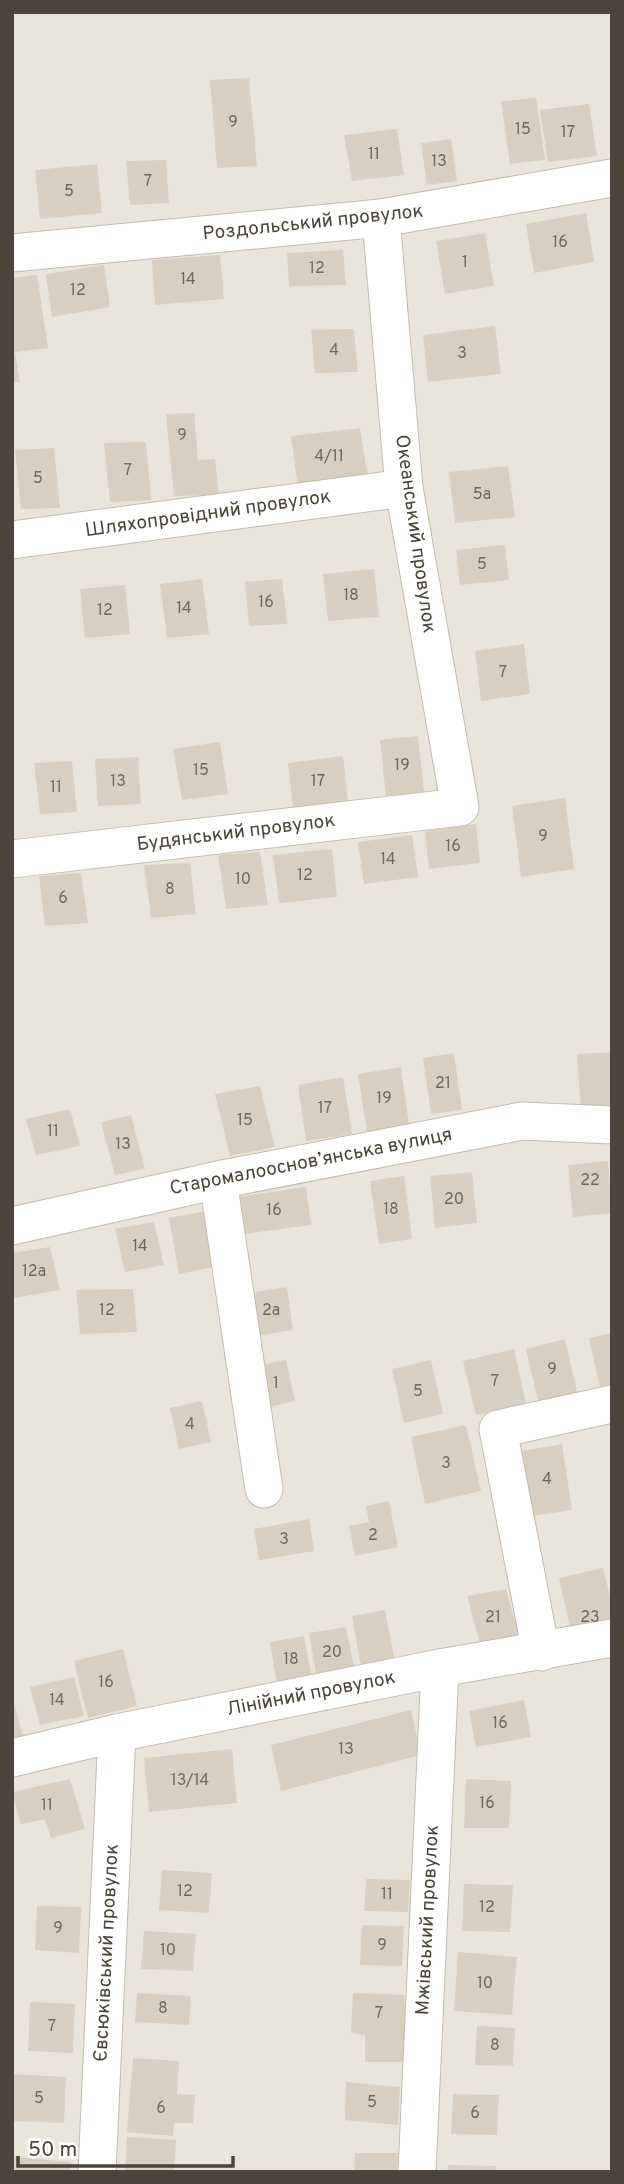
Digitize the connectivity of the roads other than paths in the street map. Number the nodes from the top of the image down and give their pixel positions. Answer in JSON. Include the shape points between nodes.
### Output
{"nodes":[{"id":1,"x":612,"y":178,"type":"edge"},
{"id":2,"x":382,"y":218,"type":"junction"},
{"id":3,"x":12,"y":253,"type":"edge"},
{"id":4,"x":404,"y":488,"type":"junction"},
{"id":5,"x":12,"y":540,"type":"edge"},
{"id":6,"x":460,"y":807,"type":"joint"},
{"id":7,"x":12,"y":859,"type":"edge"},
{"id":8,"x":612,"y":1125,"type":"edge"},
{"id":9,"x":218,"y":1180,"type":"junction"},
{"id":10,"x":12,"y":1226,"type":"edge"},
{"id":11,"x":612,"y":1404,"type":"edge"},
{"id":12,"x":264,"y":1489,"type":"dead end"},
{"id":13,"x":612,"y":1638,"type":"edge"},
{"id":14,"x":541,"y":1652,"type":"junction"},
{"id":15,"x":440,"y":1668,"type":"junction"},
{"id":16,"x":117,"y":1733,"type":"junction"},
{"id":17,"x":12,"y":1758,"type":"edge"},
{"id":18,"x":97,"y":2172,"type":"edge"},
{"id":19,"x":416,"y":2172,"type":"edge"}],
"edges":[{"from":1,"to":2,"type":"street","name":"Роздольський провулок"},
{"from":2,"to":3,"type":"street","name":"Роздольський провулок"},
{"from":2,"to":4,"type":"street","name":"Океанський провулок"},
{"from":4,"to":5,"type":"street","name":"Шляхопровідний провулок"},
{"from":4,"to":6,"type":"street","name":"Океанський провулок"},
{"from":6,"to":7,"type":"street","name":"Будянський провулок"},
{"from":8,"to":9,"type":"street","name":"Старомалооснов’янська вулиця","via":[[522,1121]]},
{"from":9,"to":10,"type":"street","name":"Старомалооснов’янська вулиця"},
{"from":9,"to":12,"type":"street"},
{"from":11,"to":14,"type":"street","via":[[498,1429]]},
{"from":13,"to":14,"type":"street","name":"Лінійний провулок"},
{"from":14,"to":15,"type":"street","name":"Лінійний провулок"},
{"from":15,"to":16,"type":"street","name":"Лінійний провулок"},
{"from":15,"to":19,"type":"street","name":"Мжівський провулок"},
{"from":16,"to":17,"type":"street","name":"Лінійний провулок"},
{"from":16,"to":18,"type":"street","name":"Євсюківський провулок"}]}
